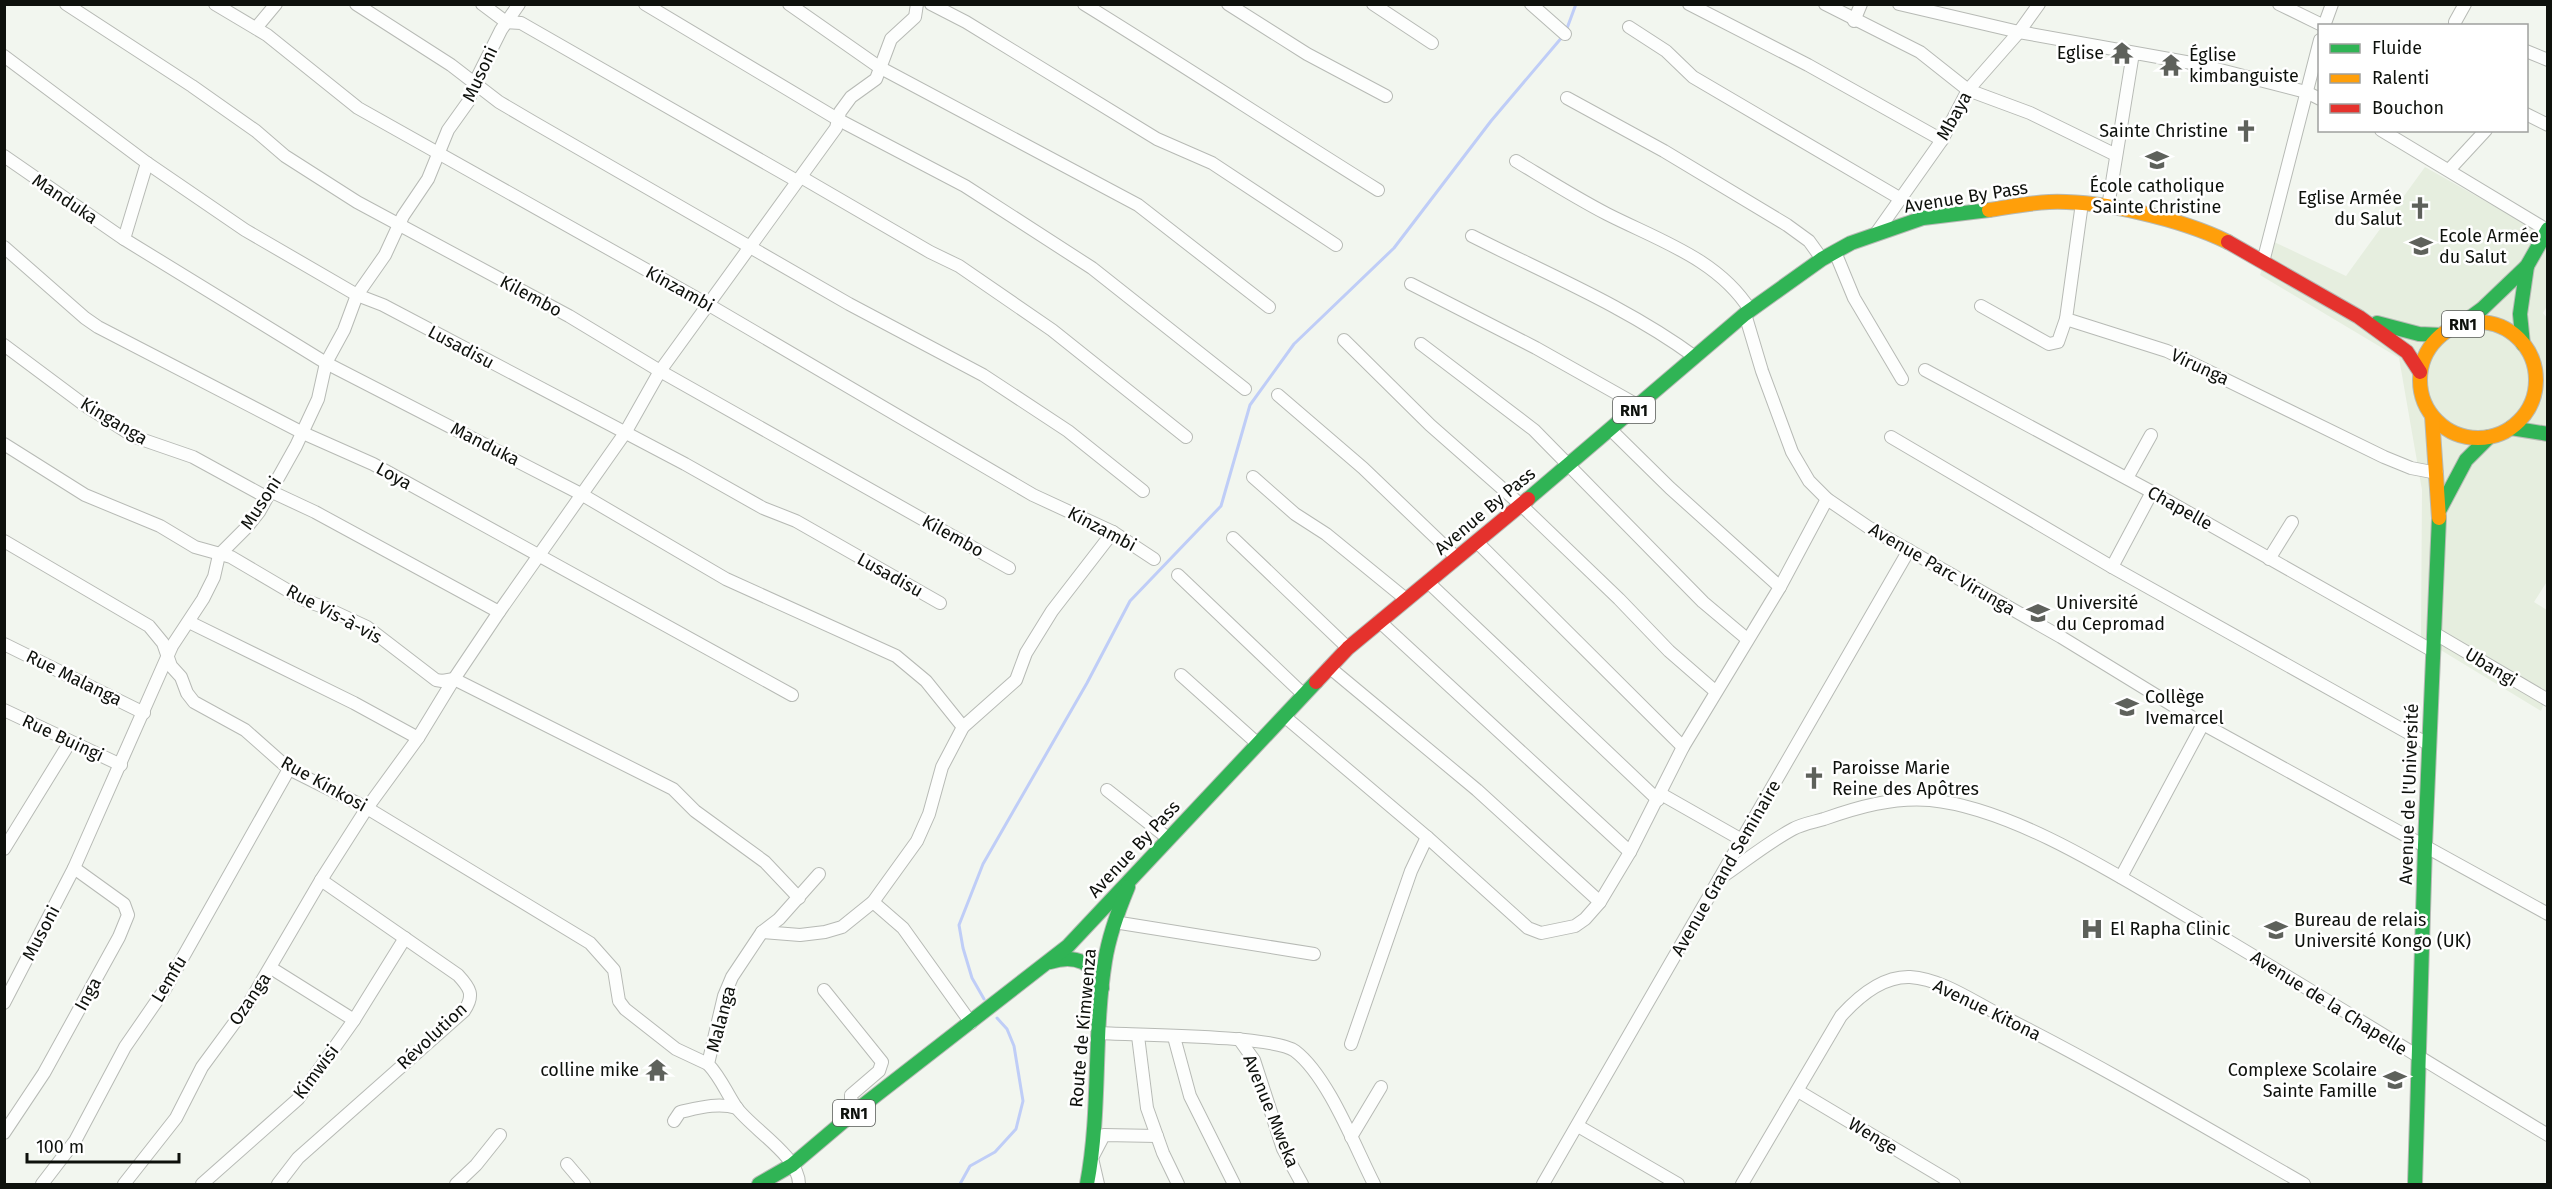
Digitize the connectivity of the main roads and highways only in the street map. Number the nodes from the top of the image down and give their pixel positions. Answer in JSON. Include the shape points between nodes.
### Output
{"nodes":[{"id":1,"x":2547,"y":230,"type":"edge"},
{"id":2,"x":2527,"y":266,"type":"junction"},
{"id":3,"x":2358,"y":317,"type":"junction"},
{"id":4,"x":2460,"y":325,"type":"junction"},
{"id":5,"x":2441,"y":335,"type":"junction"},
{"id":6,"x":2523,"y":344,"type":"junction"},
{"id":7,"x":2535,"y":368,"type":"junction"},
{"id":8,"x":2420,"y":372,"type":"junction"},
{"id":9,"x":2547,"y":396,"type":"edge"},
{"id":10,"x":2432,"y":416,"type":"junction"},
{"id":11,"x":2511,"y":428,"type":"junction"},
{"id":12,"x":2547,"y":434,"type":"edge"},
{"id":13,"x":2489,"y":437,"type":"junction"},
{"id":14,"x":2439,"y":513,"type":"junction"},
{"id":15,"x":1132,"y":878,"type":"junction"},
{"id":16,"x":1043,"y":964,"type":"junction"},
{"id":17,"x":1102,"y":988,"type":"junction"},
{"id":18,"x":759,"y":1185,"type":"edge"},
{"id":19,"x":1087,"y":1185,"type":"edge"},
{"id":20,"x":2415,"y":1185,"type":"edge"}],
"edges":[{"from":1,"to":2,"type":"main road"},
{"from":2,"to":4,"type":"main road"},
{"from":2,"to":6,"type":"main road","via":[[2520,314]]},
{"from":3,"to":5,"type":"main road","number":"RN1","via":[[2401,331]]},
{"from":3,"to":8,"type":"main road","number":"RN1","via":[[2408,352]]},
{"from":3,"to":15,"type":"main road","name":"Avenue By Pass","number":"RN1","via":[[2224,240],[2180,224],[2108,207],[2023,204],[1923,218],[1876,233],[1822,259],[1748,312],[1379,621],[1329,667]]},
{"from":4,"to":5,"type":"main road","number":"RN1"},
{"from":4,"to":6,"type":"main road","number":"RN1","via":[[2490,323]]},
{"from":5,"to":8,"type":"main road","number":"RN1","via":[[2431,346]]},
{"from":6,"to":7,"type":"main road","number":"RN1"},
{"from":7,"to":9,"type":"main road","number":"RN1"},
{"from":7,"to":11,"type":"main road","via":[[2536,385],[2530,405]]},
{"from":8,"to":10,"type":"main road","number":"RN1","via":[[2422,395]]},
{"from":10,"to":13,"type":"main road","via":[[2457,434]]},
{"from":10,"to":14,"type":"main road","name":"Avenue de l'Université"},
{"from":11,"to":12,"type":"main road"},
{"from":11,"to":13,"type":"main road"},
{"from":13,"to":14,"type":"main road","via":[[2468,456]]},
{"from":14,"to":20,"type":"main road","name":"Avenue de l'Université"},
{"from":15,"to":16,"type":"main road","name":"Avenue By Pass","number":"RN1","via":[[1068,946]]},
{"from":15,"to":17,"type":"main road","name":"Route de Kimwenza","via":[[1114,922]]},
{"from":16,"to":17,"type":"main road","via":[[1062,957],[1077,959],[1095,969]]},
{"from":16,"to":18,"type":"main road","name":"Avenue By Pass","number":"RN1","via":[[792,1165]]},
{"from":17,"to":19,"type":"main road","name":"Route de Kimwenza"}]}
